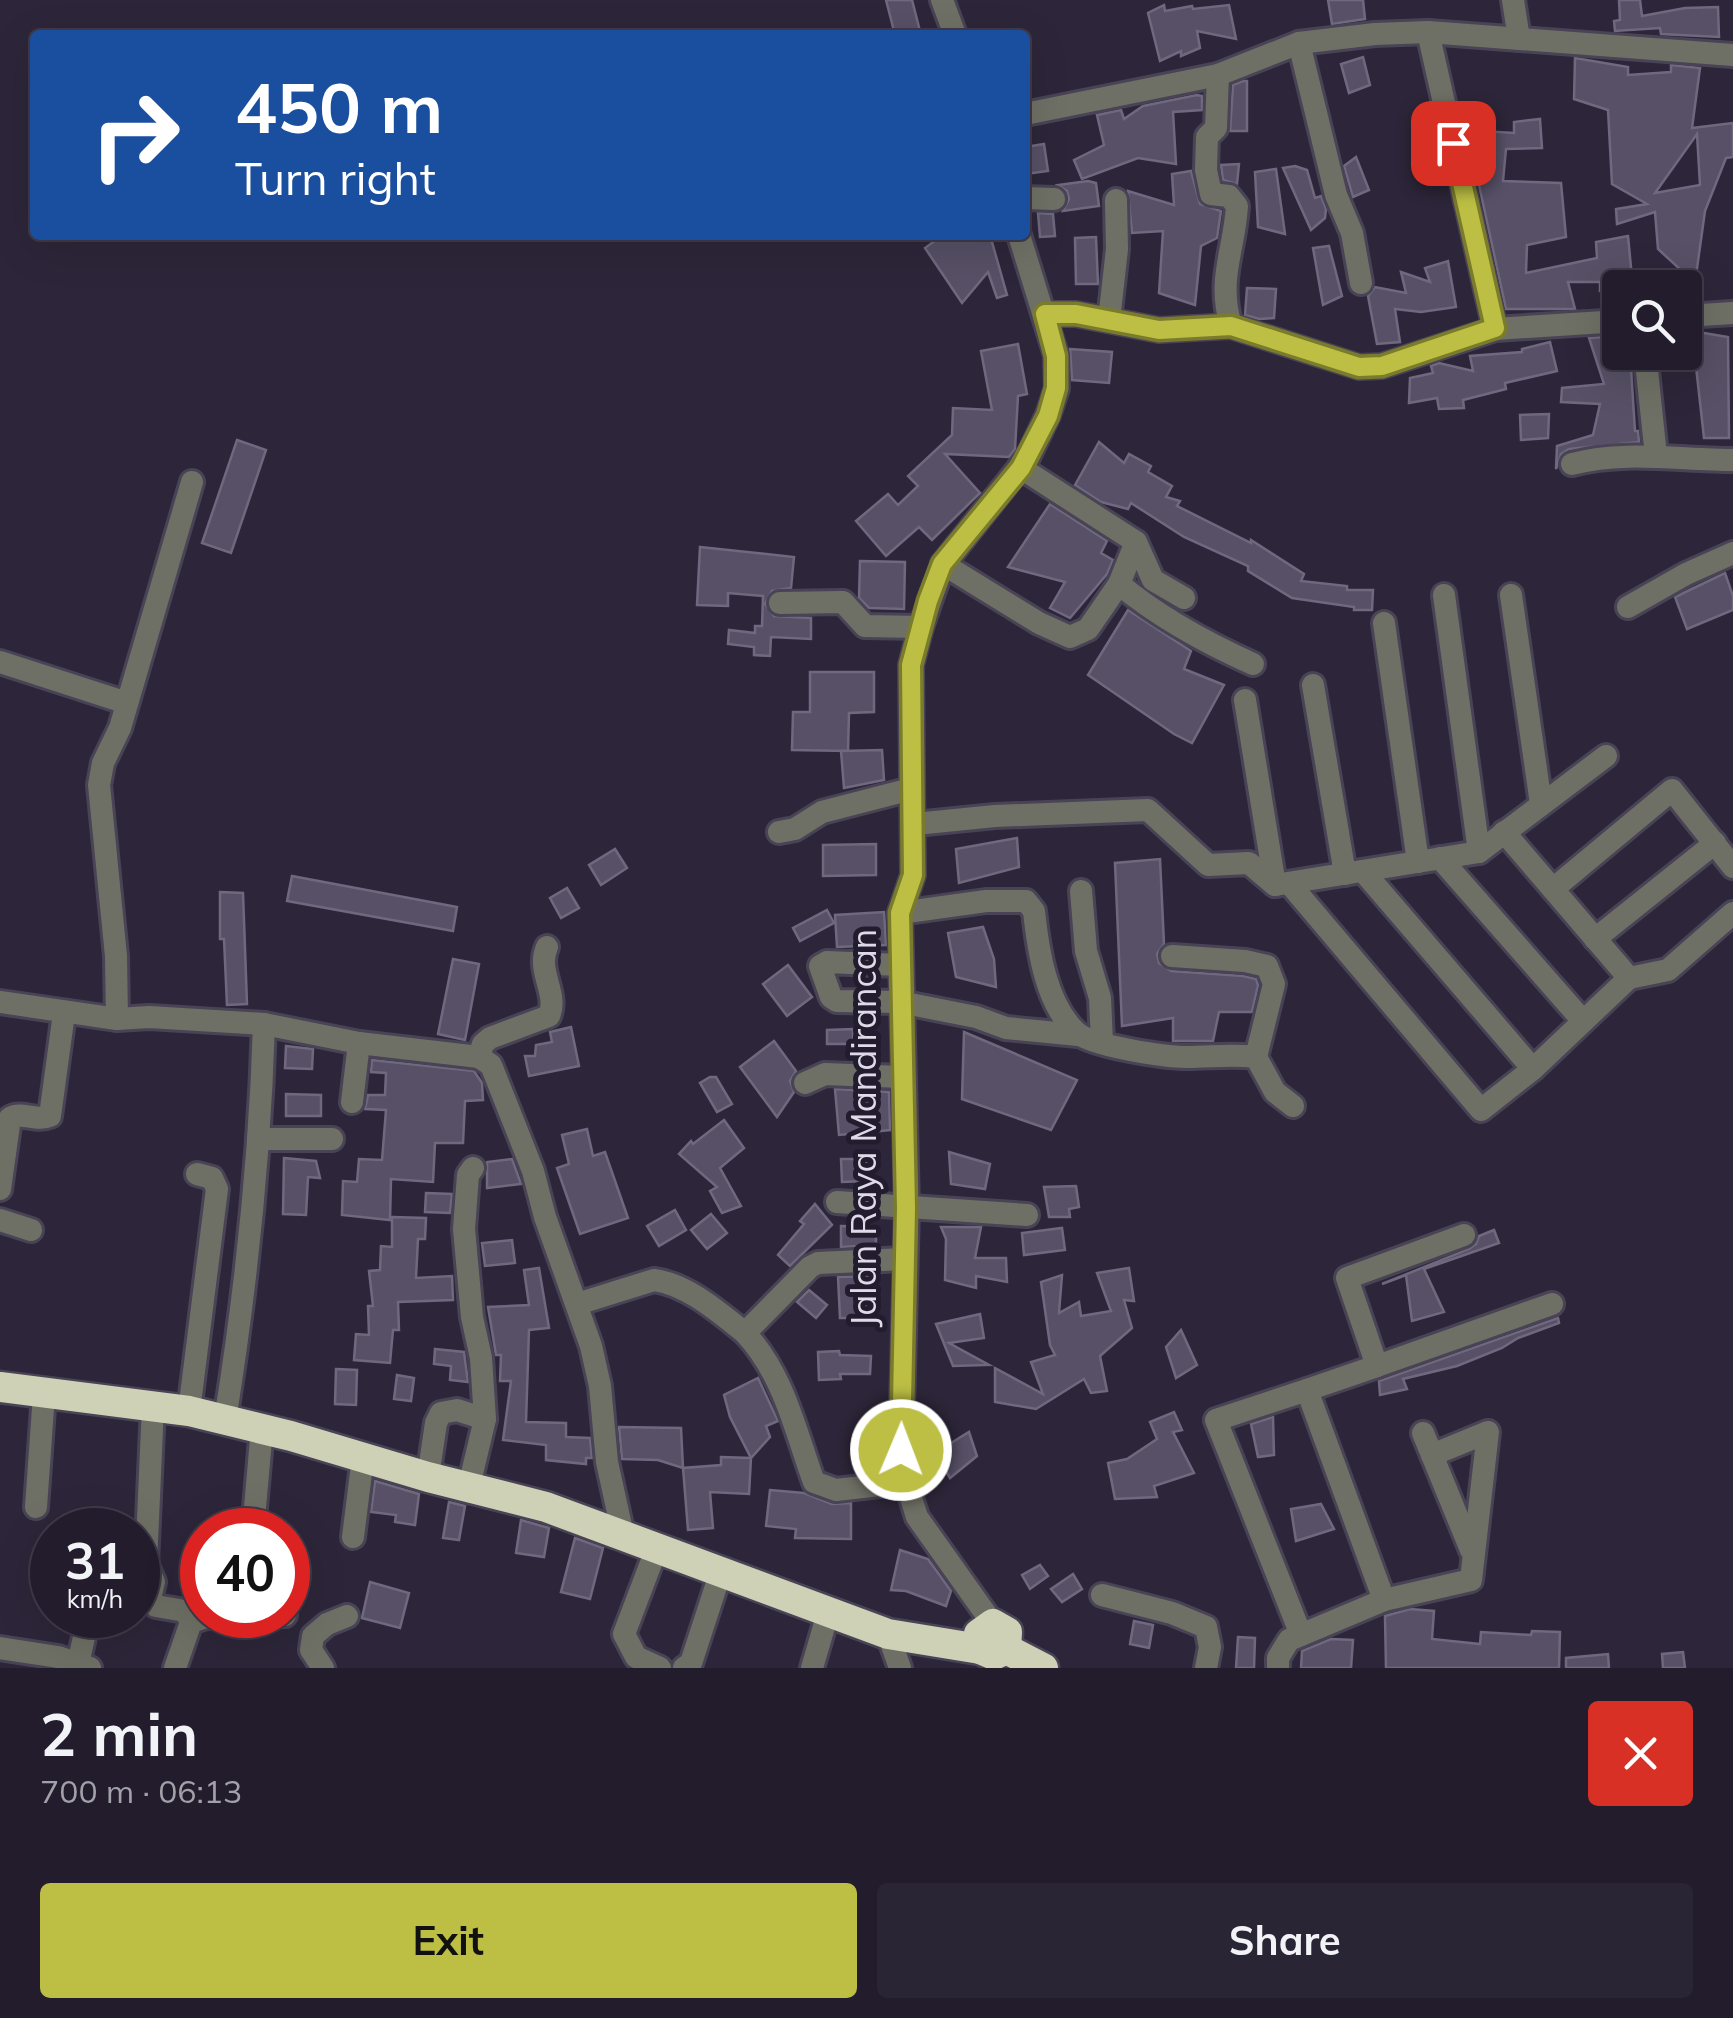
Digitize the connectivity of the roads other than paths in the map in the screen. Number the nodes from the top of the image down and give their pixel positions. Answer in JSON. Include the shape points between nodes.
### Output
{"nodes":[{"id":1,"x":942,"y":0,"type":"edge"},
{"id":2,"x":1513,"y":0,"type":"edge"},
{"id":3,"x":953,"y":30,"type":"edge"},
{"id":4,"x":1428,"y":32,"type":"junction"},
{"id":5,"x":1519,"y":39,"type":"junction"},
{"id":6,"x":1299,"y":42,"type":"junction"},
{"id":7,"x":1733,"y":55,"type":"edge"},
{"id":8,"x":1218,"y":75,"type":"junction"},
{"id":9,"x":1030,"y":113,"type":"edge"},
{"id":10,"x":1030,"y":198,"type":"edge"},
{"id":11,"x":1054,"y":198,"type":"dead end"},
{"id":12,"x":1116,"y":200,"type":"dead end"},
{"id":13,"x":1021,"y":240,"type":"edge"},
{"id":14,"x":1361,"y":282,"type":"dead end"},
{"id":15,"x":1045,"y":314,"type":"junction"},
{"id":16,"x":1733,"y":314,"type":"edge"},
{"id":17,"x":1702,"y":315,"type":"edge"},
{"id":18,"x":1109,"y":320,"type":"junction"},
{"id":19,"x":1602,"y":322,"type":"edge"},
{"id":20,"x":1231,"y":326,"type":"junction"},
{"id":21,"x":1495,"y":328,"type":"junction"},
{"id":22,"x":1647,"y":370,"type":"edge"},
{"id":23,"x":1656,"y":456,"type":"junction"},
{"id":24,"x":1733,"y":460,"type":"edge"},
{"id":25,"x":1572,"y":464,"type":"dead end"},
{"id":26,"x":1021,"y":468,"type":"junction"},
{"id":27,"x":192,"y":482,"type":"dead end"},
{"id":28,"x":1136,"y":542,"type":"junction"},
{"id":29,"x":1733,"y":553,"type":"edge"},
{"id":30,"x":942,"y":564,"type":"junction"},
{"id":31,"x":1118,"y":584,"type":"junction"},
{"id":32,"x":1444,"y":595,"type":"dead end"},
{"id":33,"x":1511,"y":595,"type":"dead end"},
{"id":34,"x":1184,"y":598,"type":"dead end"},
{"id":35,"x":780,"y":603,"type":"dead end"},
{"id":36,"x":1628,"y":607,"type":"dead end"},
{"id":37,"x":1384,"y":622,"type":"dead end"},
{"id":38,"x":920,"y":627,"type":"junction"},
{"id":39,"x":0,"y":662,"type":"edge"},
{"id":40,"x":1253,"y":664,"type":"dead end"},
{"id":41,"x":1313,"y":686,"type":"dead end"},
{"id":42,"x":1246,"y":700,"type":"dead end"},
{"id":43,"x":127,"y":703,"type":"junction"},
{"id":44,"x":1606,"y":756,"type":"dead end"},
{"id":45,"x":910,"y":789,"type":"junction"},
{"id":46,"x":1541,"y":804,"type":"junction"},
{"id":47,"x":914,"y":824,"type":"junction"},
{"id":48,"x":779,"y":832,"type":"dead end"},
{"id":49,"x":1504,"y":832,"type":"junction"},
{"id":50,"x":1715,"y":843,"type":"junction"},
{"id":51,"x":1479,"y":852,"type":"junction"},
{"id":52,"x":1429,"y":860,"type":"junction"},
{"id":53,"x":1733,"y":867,"type":"edge"},
{"id":54,"x":1354,"y":872,"type":"junction"},
{"id":55,"x":1282,"y":884,"type":"junction"},
{"id":56,"x":1553,"y":890,"type":"junction"},
{"id":57,"x":1082,"y":891,"type":"dead end"},
{"id":58,"x":900,"y":913,"type":"junction"},
{"id":59,"x":1733,"y":913,"type":"edge"},
{"id":60,"x":1595,"y":939,"type":"junction"},
{"id":61,"x":546,"y":947,"type":"dead end"},
{"id":62,"x":1172,"y":956,"type":"dead end"},
{"id":63,"x":900,"y":965,"type":"junction"},
{"id":64,"x":1629,"y":978,"type":"junction"},
{"id":65,"x":0,"y":1002,"type":"edge"},
{"id":66,"x":900,"y":1002,"type":"junction"},
{"id":67,"x":64,"y":1012,"type":"junction"},
{"id":68,"x":117,"y":1019,"type":"junction"},
{"id":69,"x":1583,"y":1021,"type":"junction"},
{"id":70,"x":264,"y":1024,"type":"junction"},
{"id":71,"x":1078,"y":1036,"type":"junction"},
{"id":72,"x":1102,"y":1042,"type":"junction"},
{"id":73,"x":359,"y":1043,"type":"junction"},
{"id":74,"x":1256,"y":1057,"type":"junction"},
{"id":75,"x":479,"y":1058,"type":"junction"},
{"id":76,"x":1533,"y":1070,"type":"junction"},
{"id":77,"x":902,"y":1077,"type":"junction"},
{"id":78,"x":805,"y":1083,"type":"dead end"},
{"id":79,"x":352,"y":1102,"type":"dead end"},
{"id":80,"x":1293,"y":1106,"type":"dead end"},
{"id":81,"x":258,"y":1140,"type":"junction"},
{"id":82,"x":332,"y":1140,"type":"dead end"},
{"id":83,"x":473,"y":1168,"type":"dead end"},
{"id":84,"x":197,"y":1174,"type":"dead end"},
{"id":85,"x":0,"y":1189,"type":"edge"},
{"id":86,"x":837,"y":1202,"type":"dead end"},
{"id":87,"x":906,"y":1208,"type":"junction"},
{"id":88,"x":1027,"y":1215,"type":"dead end"},
{"id":89,"x":0,"y":1220,"type":"edge"},
{"id":90,"x":31,"y":1230,"type":"dead end"},
{"id":91,"x":1464,"y":1235,"type":"dead end"},
{"id":92,"x":904,"y":1260,"type":"junction"},
{"id":93,"x":577,"y":1304,"type":"junction"},
{"id":94,"x":1552,"y":1304,"type":"dead end"},
{"id":95,"x":745,"y":1333,"type":"junction"},
{"id":96,"x":1377,"y":1366,"type":"junction"},
{"id":97,"x":0,"y":1388,"type":"edge"},
{"id":98,"x":1306,"y":1390,"type":"junction"},
{"id":99,"x":44,"y":1394,"type":"junction"},
{"id":100,"x":152,"y":1406,"type":"junction"},
{"id":101,"x":188,"y":1411,"type":"junction"},
{"id":102,"x":485,"y":1419,"type":"junction"},
{"id":103,"x":225,"y":1420,"type":"junction"},
{"id":104,"x":262,"y":1428,"type":"junction"},
{"id":105,"x":363,"y":1456,"type":"junction"},
{"id":106,"x":428,"y":1478,"type":"junction"},
{"id":107,"x":906,"y":1482,"type":"junction"},
{"id":108,"x":469,"y":1486,"type":"junction"},
{"id":109,"x":36,"y":1508,"type":"dead end"},
{"id":110,"x":255,"y":1508,"type":"edge"},
{"id":111,"x":623,"y":1535,"type":"junction"},
{"id":112,"x":353,"y":1538,"type":"dead end"},
{"id":113,"x":656,"y":1550,"type":"junction"},
{"id":114,"x":1472,"y":1554,"type":"junction"},
{"id":115,"x":721,"y":1572,"type":"junction"},
{"id":116,"x":1102,"y":1595,"type":"dead end"},
{"id":117,"x":1384,"y":1600,"type":"junction"},
{"id":118,"x":180,"y":1610,"type":"edge"},
{"id":119,"x":828,"y":1613,"type":"junction"},
{"id":120,"x":347,"y":1616,"type":"dead end"},
{"id":121,"x":310,"y":1631,"type":"edge"},
{"id":122,"x":888,"y":1634,"type":"junction"},
{"id":123,"x":1301,"y":1635,"type":"junction"},
{"id":124,"x":312,"y":1636,"type":"junction"},
{"id":125,"x":87,"y":1638,"type":"edge"},
{"id":126,"x":185,"y":1638,"type":"edge"},
{"id":127,"x":993,"y":1641,"type":"junction"},
{"id":128,"x":0,"y":1648,"type":"edge"},
{"id":129,"x":84,"y":1666,"type":"edge"},
{"id":130,"x":175,"y":1668,"type":"edge"},
{"id":131,"x":323,"y":1668,"type":"edge"},
{"id":132,"x":660,"y":1668,"type":"edge"},
{"id":133,"x":684,"y":1668,"type":"edge"},
{"id":134,"x":812,"y":1668,"type":"edge"},
{"id":135,"x":900,"y":1668,"type":"edge"},
{"id":136,"x":1044,"y":1668,"type":"edge"},
{"id":137,"x":1206,"y":1668,"type":"edge"},
{"id":138,"x":1278,"y":1668,"type":"edge"}],
"edges":[{"from":1,"to":3,"type":"street"},
{"from":2,"to":5,"type":"street"},
{"from":4,"to":5,"type":"street"},
{"from":4,"to":6,"type":"street"},
{"from":4,"to":21,"type":"street"},
{"from":5,"to":7,"type":"street"},
{"from":6,"to":8,"type":"street"},
{"from":6,"to":14,"type":"street"},
{"from":8,"to":9,"type":"street"},
{"from":8,"to":20,"type":"street","via":[[1206,170],[1212,194],[1235,199],[1238,206],[1223,292]]},
{"from":10,"to":11,"type":"street"},
{"from":12,"to":18,"type":"street"},
{"from":13,"to":15,"type":"street","name":"Jalan Raya Mandirancan"},
{"from":15,"to":18,"type":"street"},
{"from":15,"to":26,"type":"street","name":"Jalan Raya Mandirancan","via":[[1056,388]]},
{"from":16,"to":17,"type":"street"},
{"from":18,"to":20,"type":"street","via":[[1159,330]]},
{"from":19,"to":21,"type":"street"},
{"from":20,"to":21,"type":"street","via":[[1359,367],[1382,366]]},
{"from":22,"to":23,"type":"street"},
{"from":23,"to":24,"type":"street"},
{"from":23,"to":25,"type":"street"},
{"from":26,"to":28,"type":"street"},
{"from":26,"to":30,"type":"street","name":"Jalan Raya Mandirancan"},
{"from":27,"to":43,"type":"street"},
{"from":28,"to":31,"type":"street"},
{"from":28,"to":34,"type":"street","via":[[1153,580]]},
{"from":29,"to":36,"type":"street"},
{"from":30,"to":31,"type":"street","via":[[1070,637],[1088,629]]},
{"from":30,"to":38,"type":"street","name":"Jalan Raya Mandirancan"},
{"from":31,"to":40,"type":"street","via":[[1197,638]]},
{"from":32,"to":51,"type":"street"},
{"from":33,"to":46,"type":"street"},
{"from":35,"to":38,"type":"street","via":[[843,602],[865,626]]},
{"from":37,"to":52,"type":"street"},
{"from":38,"to":45,"type":"street","name":"Jalan Raya Mandirancan","via":[[911,665]]},
{"from":39,"to":43,"type":"street"},
{"from":41,"to":54,"type":"street"},
{"from":42,"to":55,"type":"street"},
{"from":43,"to":68,"type":"street","via":[[99,786]]},
{"from":44,"to":46,"type":"street"},
{"from":45,"to":47,"type":"street","name":"Jalan Raya Mandirancan"},
{"from":45,"to":48,"type":"street","via":[[822,812]]},
{"from":46,"to":49,"type":"street"},
{"from":47,"to":55,"type":"street","via":[[1148,810],[1208,866],[1249,863]]},
{"from":47,"to":58,"type":"street","name":"Jalan Raya Mandirancan","via":[[913,875]]},
{"from":49,"to":51,"type":"street"},
{"from":49,"to":56,"type":"street"},
{"from":50,"to":53,"type":"street"},
{"from":50,"to":56,"type":"street","via":[[1672,790]]},
{"from":50,"to":60,"type":"street"},
{"from":51,"to":52,"type":"street"},
{"from":52,"to":54,"type":"street"},
{"from":52,"to":69,"type":"street"},
{"from":54,"to":55,"type":"street"},
{"from":54,"to":76,"type":"street"},
{"from":55,"to":76,"type":"street","via":[[1481,1110]]},
{"from":56,"to":60,"type":"street"},
{"from":57,"to":72,"type":"street"},
{"from":58,"to":63,"type":"street","name":"Jalan Raya Mandirancan"},
{"from":58,"to":71,"type":"street","via":[[1026,901],[1034,911],[1056,1008]]},
{"from":59,"to":64,"type":"street","via":[[1668,970]]},
{"from":60,"to":64,"type":"street"},
{"from":61,"to":75,"type":"street","via":[[549,1016],[490,1038]]},
{"from":62,"to":74,"type":"street","via":[[1268,966],[1274,984]]},
{"from":63,"to":66,"type":"street","name":"Jalan Raya Mandirancan"},
{"from":63,"to":66,"type":"street","via":[[820,966],[837,1001]]},
{"from":64,"to":69,"type":"street"},
{"from":65,"to":67,"type":"street"},
{"from":66,"to":71,"type":"street","via":[[1006,1028]]},
{"from":66,"to":77,"type":"street","name":"Jalan Raya Mandirancan"},
{"from":67,"to":68,"type":"street"},
{"from":67,"to":85,"type":"street","via":[[50,1116],[10,1118]]},
{"from":68,"to":70,"type":"street"},
{"from":69,"to":76,"type":"street"},
{"from":70,"to":73,"type":"street"},
{"from":70,"to":81,"type":"street"},
{"from":71,"to":72,"type":"street"},
{"from":72,"to":74,"type":"street","via":[[1184,1057]]},
{"from":73,"to":75,"type":"street"},
{"from":73,"to":79,"type":"street"},
{"from":74,"to":80,"type":"street","via":[[1276,1092]]},
{"from":75,"to":93,"type":"street","via":[[498,1079]]},
{"from":77,"to":78,"type":"street","via":[[825,1074]]},
{"from":77,"to":87,"type":"street","name":"Jalan Raya Mandirancan"},
{"from":81,"to":82,"type":"street"},
{"from":81,"to":103,"type":"street"},
{"from":83,"to":102,"type":"street","via":[[464,1229]]},
{"from":84,"to":101,"type":"street","via":[[212,1178],[217,1189]]},
{"from":86,"to":87,"type":"street"},
{"from":87,"to":88,"type":"street"},
{"from":87,"to":92,"type":"street","name":"Jalan Raya Mandirancan"},
{"from":89,"to":90,"type":"street"},
{"from":91,"to":96,"type":"street","via":[[1347,1278]]},
{"from":92,"to":95,"type":"street","via":[[818,1263]]},
{"from":92,"to":107,"type":"street","name":"Jalan Raya Mandirancan"},
{"from":93,"to":95,"type":"street","via":[[666,1282]]},
{"from":93,"to":111,"type":"street","via":[[600,1386]]},
{"from":94,"to":96,"type":"street"},
{"from":95,"to":107,"type":"street","via":[[780,1384],[814,1482],[836,1490]]},
{"from":96,"to":98,"type":"street"},
{"from":97,"to":99,"type":"highway"},
{"from":98,"to":117,"type":"street"},
{"from":98,"to":123,"type":"street","via":[[1216,1420]]},
{"from":99,"to":100,"type":"highway"},
{"from":99,"to":109,"type":"street"},
{"from":100,"to":101,"type":"highway"},
{"from":100,"to":118,"type":"street","via":[[150,1599]]},
{"from":101,"to":103,"type":"highway"},
{"from":102,"to":106,"type":"street","via":[[457,1410],[440,1413]]},
{"from":102,"to":108,"type":"street"},
{"from":103,"to":104,"type":"highway"},
{"from":104,"to":105,"type":"highway"},
{"from":104,"to":110,"type":"street"},
{"from":105,"to":106,"type":"highway"},
{"from":105,"to":112,"type":"street"},
{"from":106,"to":108,"type":"highway"},
{"from":107,"to":127,"type":"street","name":"Jalan Raya Mandirancan","via":[[917,1517]]},
{"from":108,"to":111,"type":"highway"},
{"from":111,"to":113,"type":"highway"},
{"from":113,"to":115,"type":"highway"},
{"from":113,"to":132,"type":"street","via":[[624,1634],[636,1658]]},
{"from":114,"to":114,"type":"street","via":[[1488,1432],[1428,1444]]},
{"from":114,"to":117,"type":"street","via":[[1471,1580]]},
{"from":115,"to":119,"type":"highway"},
{"from":115,"to":133,"type":"street"},
{"from":116,"to":137,"type":"street","via":[[1206,1627]]},
{"from":117,"to":123,"type":"street"},
{"from":119,"to":122,"type":"highway"},
{"from":119,"to":134,"type":"street"},
{"from":120,"to":124,"type":"street"},
{"from":121,"to":124,"type":"street"},
{"from":122,"to":127,"type":"highway"},
{"from":122,"to":135,"type":"street"},
{"from":123,"to":138,"type":"street","via":[[1281,1650]]},
{"from":124,"to":131,"type":"street","via":[[311,1650]]},
{"from":125,"to":129,"type":"street"},
{"from":126,"to":130,"type":"street"},
{"from":127,"to":136,"type":"highway"},
{"from":128,"to":129,"type":"street"}]}
